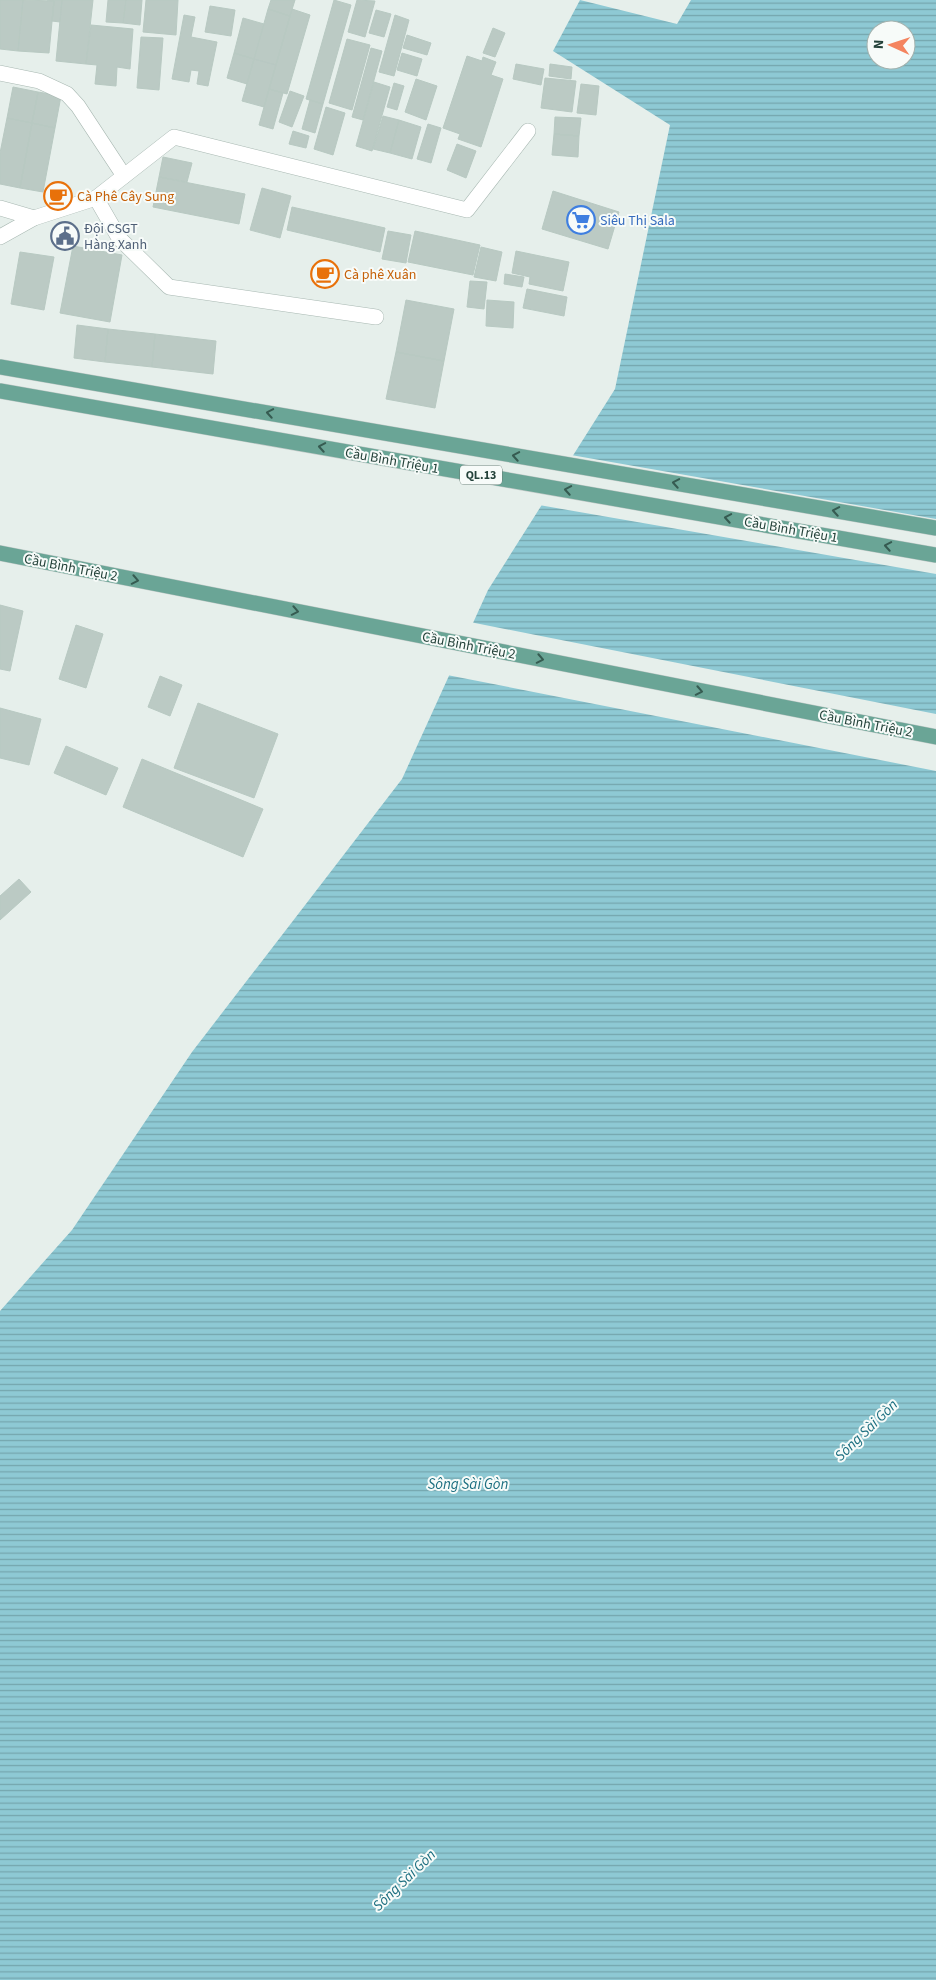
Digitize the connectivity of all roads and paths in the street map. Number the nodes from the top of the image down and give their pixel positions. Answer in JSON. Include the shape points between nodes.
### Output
{"nodes":[{"id":1,"x":0,"y":73,"type":"edge"},
{"id":2,"x":528,"y":131,"type":"dead end"},
{"id":3,"x":124,"y":176,"type":"junction"},
{"id":4,"x":96,"y":198,"type":"junction"},
{"id":5,"x":0,"y":208,"type":"edge"},
{"id":6,"x":34,"y":218,"type":"junction"},
{"id":7,"x":0,"y":237,"type":"edge"},
{"id":8,"x":376,"y":317,"type":"dead end"},
{"id":9,"x":0,"y":367,"type":"edge"},
{"id":10,"x":0,"y":391,"type":"edge"},
{"id":11,"x":936,"y":528,"type":"edge"},
{"id":12,"x":1,"y":553,"type":"edge"},
{"id":13,"x":936,"y":555,"type":"edge"},
{"id":14,"x":936,"y":737,"type":"edge"}],
"edges":[{"from":1,"to":3,"type":"street","via":[[39,81],[67,94]]},
{"from":2,"to":3,"type":"street","via":[[467,210],[174,137]]},
{"from":3,"to":4,"type":"street"},
{"from":4,"to":6,"type":"street"},
{"from":4,"to":8,"type":"street","via":[[119,238],[169,287]]},
{"from":5,"to":6,"type":"street"},
{"from":6,"to":7,"type":"street"},
{"from":11,"to":9,"type":"main road","name":"Cầu Bình Triệu 1","number":"QL.13","one_way":true},
{"from":13,"to":10,"type":"main road","name":"Cầu Bình Triệu 1","number":"QL.13","one_way":true},
{"from":12,"to":14,"type":"main road","name":"Cầu Bình Triệu 2","one_way":true}]}
